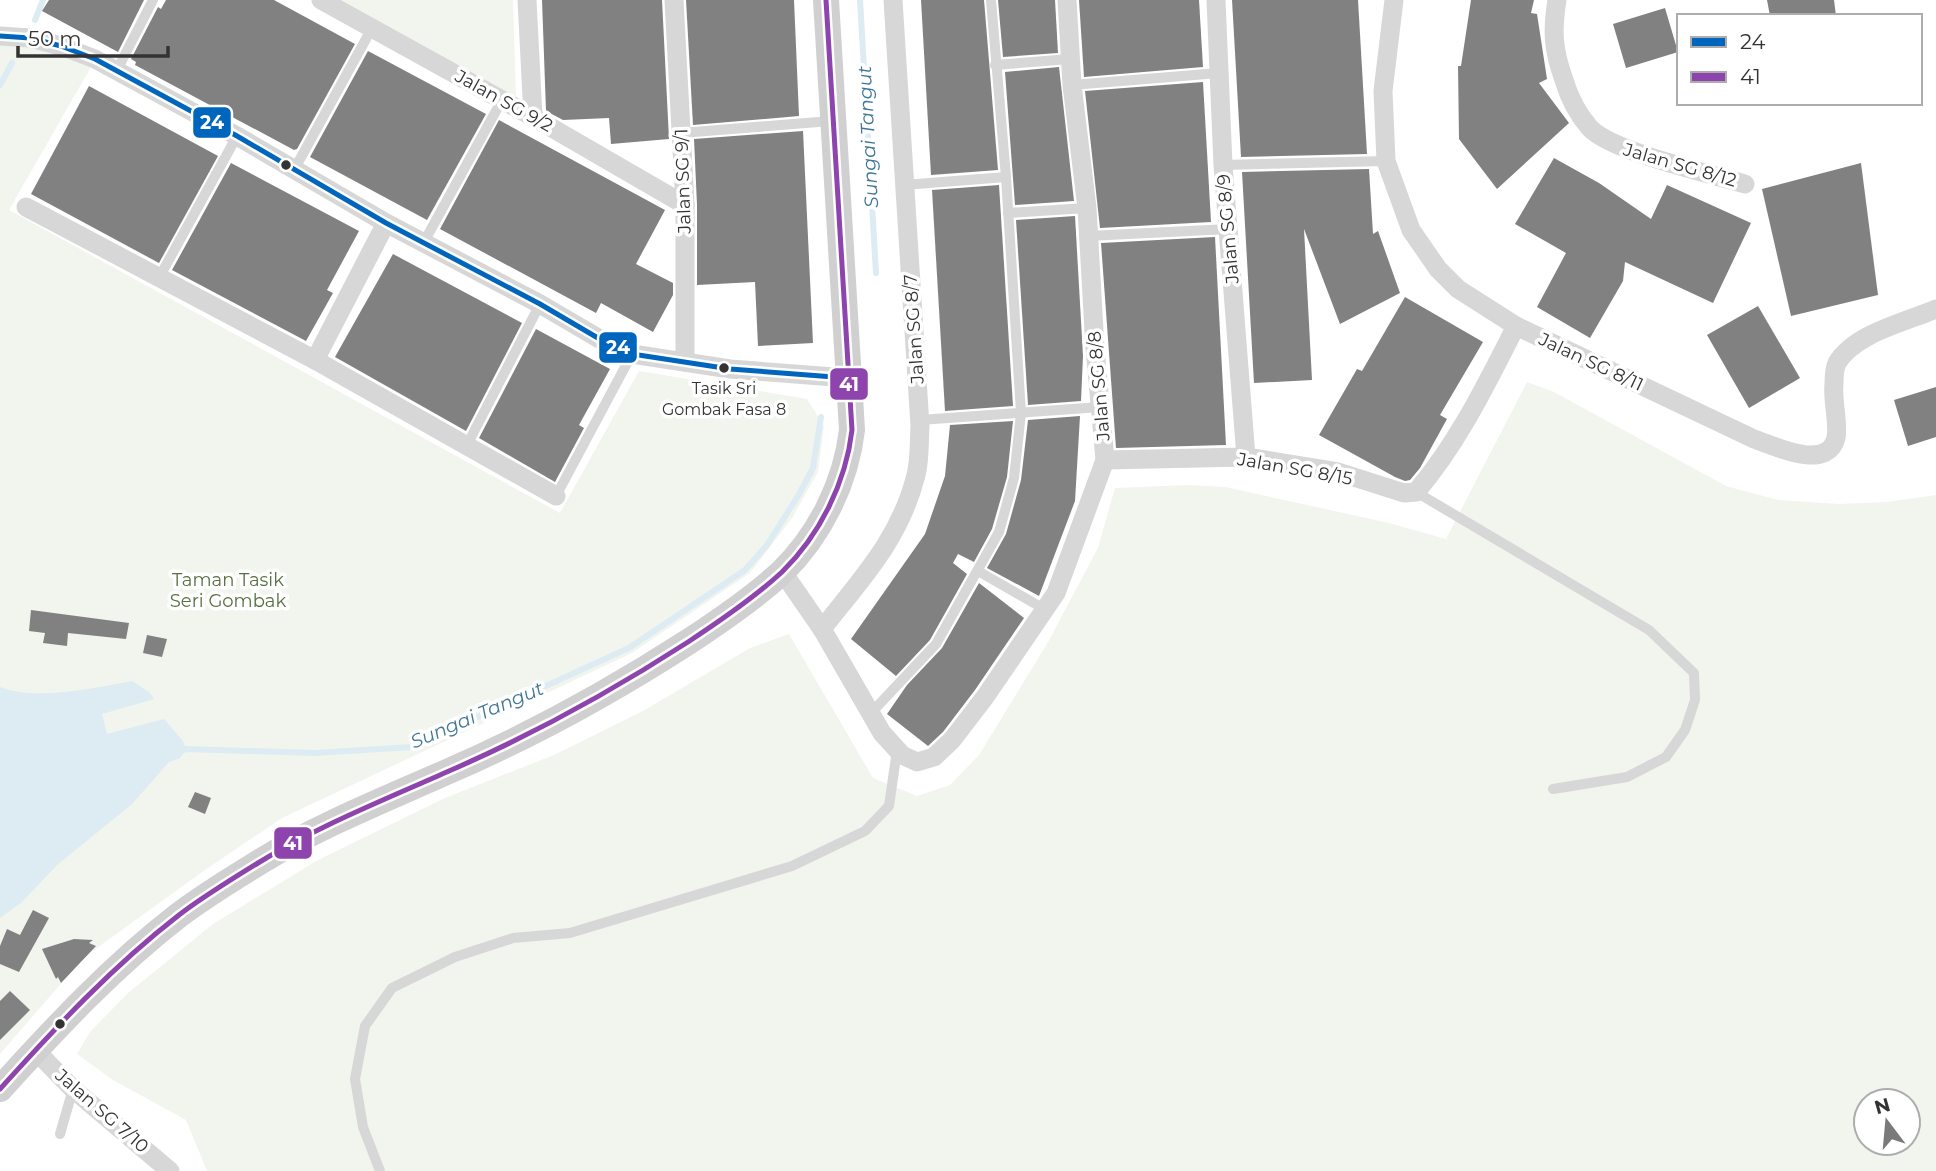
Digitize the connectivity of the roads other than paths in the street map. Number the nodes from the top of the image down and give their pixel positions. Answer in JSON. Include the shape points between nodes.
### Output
{"nodes":[{"id":1,"x":153,"y":0,"type":"edge"},
{"id":2,"x":321,"y":0,"type":"edge"},
{"id":3,"x":527,"y":0,"type":"edge"},
{"id":4,"x":674,"y":0,"type":"edge"},
{"id":5,"x":826,"y":0,"type":"edge"},
{"id":6,"x":893,"y":0,"type":"edge"},
{"id":7,"x":991,"y":0,"type":"edge"},
{"id":8,"x":1067,"y":0,"type":"edge"},
{"id":9,"x":1216,"y":0,"type":"edge"},
{"id":10,"x":1394,"y":0,"type":"edge"},
{"id":11,"x":1557,"y":0,"type":"edge"},
{"id":12,"x":372,"y":28,"type":"junction"},
{"id":13,"x":0,"y":36,"type":"edge"},
{"id":14,"x":1070,"y":59,"type":"junction"},
{"id":15,"x":995,"y":65,"type":"junction"},
{"id":16,"x":116,"y":72,"type":"junction"},
{"id":17,"x":1219,"y":73,"type":"junction"},
{"id":18,"x":1072,"y":85,"type":"junction"},
{"id":19,"x":502,"y":100,"type":"junction"},
{"id":20,"x":533,"y":117,"type":"junction"},
{"id":21,"x":835,"y":120,"type":"junction"},
{"id":22,"x":681,"y":133,"type":"junction"},
{"id":23,"x":237,"y":136,"type":"junction"},
{"id":24,"x":1386,"y":161,"type":"junction"},
{"id":25,"x":1223,"y":165,"type":"junction"},
{"id":26,"x":294,"y":170,"type":"junction"},
{"id":27,"x":1006,"y":177,"type":"junction"},
{"id":28,"x":1745,"y":184,"type":"dead end"},
{"id":29,"x":904,"y":185,"type":"junction"},
{"id":30,"x":685,"y":205,"type":"junction"},
{"id":31,"x":26,"y":207,"type":"dead end"},
{"id":32,"x":1087,"y":208,"type":"junction"},
{"id":33,"x":1008,"y":214,"type":"junction"},
{"id":34,"x":386,"y":223,"type":"junction"},
{"id":35,"x":1229,"y":229,"type":"junction"},
{"id":36,"x":1088,"y":236,"type":"junction"},
{"id":37,"x":424,"y":242,"type":"junction"},
{"id":38,"x":160,"y":276,"type":"junction"},
{"id":39,"x":540,"y":304,"type":"junction"},
{"id":40,"x":1936,"y":309,"type":"edge"},
{"id":41,"x":1516,"y":326,"type":"junction"},
{"id":42,"x":632,"y":354,"type":"junction"},
{"id":43,"x":316,"y":360,"type":"junction"},
{"id":44,"x":685,"y":362,"type":"junction"},
{"id":45,"x":847,"y":378,"type":"junction"},
{"id":46,"x":1101,"y":407,"type":"junction"},
{"id":47,"x":1021,"y":413,"type":"junction"},
{"id":48,"x":920,"y":420,"type":"junction"},
{"id":49,"x":467,"y":445,"type":"junction"},
{"id":50,"x":1246,"y":457,"type":"junction"},
{"id":51,"x":1105,"y":460,"type":"junction"},
{"id":52,"x":1416,"y":492,"type":"junction"},
{"id":53,"x":556,"y":496,"type":"joint"},
{"id":54,"x":782,"y":571,"type":"junction"},
{"id":55,"x":978,"y":571,"type":"junction"},
{"id":56,"x":1046,"y":610,"type":"junction"},
{"id":57,"x":822,"y":629,"type":"junction"},
{"id":58,"x":871,"y":712,"type":"junction"},
{"id":59,"x":897,"y":749,"type":"junction"},
{"id":60,"x":1553,"y":789,"type":"dead end"},
{"id":61,"x":35,"y":1050,"type":"junction"},
{"id":62,"x":73,"y":1088,"type":"junction"},
{"id":63,"x":0,"y":1089,"type":"edge"},
{"id":64,"x":60,"y":1134,"type":"dead end"},
{"id":65,"x":170,"y":1171,"type":"edge"},
{"id":66,"x":380,"y":1171,"type":"edge"}],
"edges":[{"from":1,"to":16,"type":"lane"},
{"from":2,"to":12,"type":"street","name":"Jalan SG 9/2"},
{"from":3,"to":20,"type":"street"},
{"from":4,"to":22,"type":"street","name":"Jalan SG 9/1"},
{"from":5,"to":21,"type":"street"},
{"from":6,"to":29,"type":"street","name":"Jalan SG 8/7"},
{"from":7,"to":15,"type":"lane"},
{"from":8,"to":14,"type":"street","name":"Jalan SG 8/8"},
{"from":9,"to":17,"type":"street","name":"Jalan SG 8/9"},
{"from":10,"to":24,"type":"street","name":"Jalan SG 8/11","via":[[1383,91]]},
{"from":11,"to":28,"type":"street","name":"Jalan SG 8/12","via":[[1555,54],[1571,100],[1590,129],[1615,146]]},
{"from":12,"to":19,"type":"street","name":"Jalan SG 9/2"},
{"from":12,"to":26,"type":"lane"},
{"from":13,"to":16,"type":"street","via":[[61,46]]},
{"from":14,"to":15,"type":"lane"},
{"from":14,"to":18,"type":"street","name":"Jalan SG 8/8"},
{"from":15,"to":27,"type":"lane"},
{"from":16,"to":23,"type":"street"},
{"from":17,"to":18,"type":"lane"},
{"from":17,"to":25,"type":"street","name":"Jalan SG 8/9"},
{"from":18,"to":32,"type":"street","name":"Jalan SG 8/8"},
{"from":19,"to":20,"type":"street","name":"Jalan SG 9/2"},
{"from":19,"to":37,"type":"lane"},
{"from":20,"to":30,"type":"street","name":"Jalan SG 9/2"},
{"from":21,"to":22,"type":"lane"},
{"from":21,"to":45,"type":"street"},
{"from":22,"to":30,"type":"street","name":"Jalan SG 9/1"},
{"from":23,"to":26,"type":"street"},
{"from":23,"to":38,"type":"lane"},
{"from":24,"to":25,"type":"lane"},
{"from":24,"to":41,"type":"street","name":"Jalan SG 8/11","via":[[1411,230],[1428,257],[1458,289]]},
{"from":25,"to":35,"type":"street","name":"Jalan SG 8/9"},
{"from":26,"to":34,"type":"street"},
{"from":27,"to":29,"type":"lane"},
{"from":27,"to":33,"type":"lane"},
{"from":29,"to":48,"type":"street","name":"Jalan SG 8/7"},
{"from":30,"to":44,"type":"street","name":"Jalan SG 9/1"},
{"from":31,"to":38,"type":"street"},
{"from":32,"to":33,"type":"lane"},
{"from":32,"to":36,"type":"street","name":"Jalan SG 8/8"},
{"from":33,"to":47,"type":"lane"},
{"from":34,"to":37,"type":"street"},
{"from":34,"to":43,"type":"street"},
{"from":35,"to":36,"type":"lane"},
{"from":35,"to":50,"type":"street","name":"Jalan SG 8/9"},
{"from":36,"to":46,"type":"street","name":"Jalan SG 8/8"},
{"from":37,"to":39,"type":"street"},
{"from":38,"to":43,"type":"street"},
{"from":39,"to":42,"type":"street"},
{"from":39,"to":49,"type":"lane"},
{"from":40,"to":41,"type":"street","name":"Jalan SG 8/11","via":[[1869,337],[1841,358],[1834,376],[1836,439],[1826,453],[1811,456],[1754,439]]},
{"from":41,"to":52,"type":"street","via":[[1460,428]]},
{"from":42,"to":44,"type":"street"},
{"from":42,"to":53,"type":"lane"},
{"from":43,"to":49,"type":"street"},
{"from":44,"to":45,"type":"street"},
{"from":45,"to":54,"type":"street","via":[[852,430],[840,483],[816,529]]},
{"from":46,"to":47,"type":"lane"},
{"from":46,"to":51,"type":"street","name":"Jalan SG 8/8"},
{"from":47,"to":48,"type":"lane"},
{"from":47,"to":55,"type":"lane","via":[[1014,478],[999,532]]},
{"from":48,"to":57,"type":"street","name":"Jalan SG 8/7","via":[[917,472],[901,521],[880,557]]},
{"from":49,"to":53,"type":"street"},
{"from":50,"to":51,"type":"street","name":"Jalan SG 8/15"},
{"from":50,"to":52,"type":"street","name":"Jalan SG 8/15","via":[[1338,472],[1404,493]]},
{"from":51,"to":56,"type":"street","name":"Jalan SG 8/8"},
{"from":52,"to":60,"type":"lane","via":[[1649,630],[1693,673],[1695,700],[1685,730],[1666,757],[1627,776]]},
{"from":54,"to":57,"type":"street"},
{"from":54,"to":61,"type":"street","via":[[716,623],[637,675],[519,738],[317,830],[256,864],[181,914],[108,975]]},
{"from":55,"to":56,"type":"lane"},
{"from":55,"to":58,"type":"lane","via":[[936,644]]},
{"from":56,"to":59,"type":"street","name":"Jalan SG 8/8","via":[[941,752],[917,762]]},
{"from":57,"to":58,"type":"street"},
{"from":58,"to":59,"type":"street"},
{"from":59,"to":66,"type":"lane","via":[[889,806],[865,831],[792,866],[570,933],[513,938],[455,957],[392,988],[365,1026],[355,1079],[363,1127]]},
{"from":61,"to":62,"type":"street","name":"Jalan SG 7/10"},
{"from":61,"to":63,"type":"street"},
{"from":62,"to":64,"type":"lane"},
{"from":62,"to":65,"type":"street","name":"Jalan SG 7/10"}]}
